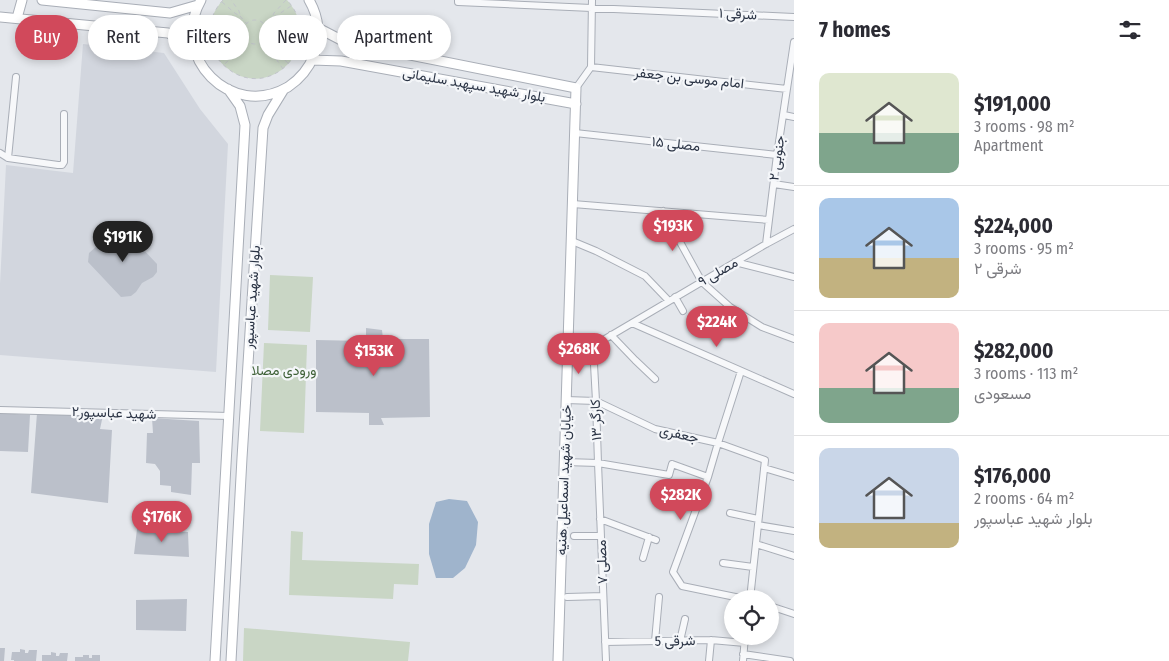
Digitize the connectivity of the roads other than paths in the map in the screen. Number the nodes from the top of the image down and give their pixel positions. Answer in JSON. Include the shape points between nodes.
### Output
{"nodes":[{"id":1,"x":22,"y":0,"type":"edge"},
{"id":2,"x":42,"y":0,"type":"edge"},
{"id":3,"x":309,"y":0,"type":"edge"},
{"id":4,"x":458,"y":1,"type":"edge"},
{"id":5,"x":474,"y":1,"type":"edge"},
{"id":6,"x":73,"y":2,"type":"edge"},
{"id":7,"x":199,"y":2,"type":"edge"},
{"id":8,"x":592,"y":4,"type":"edge"},
{"id":9,"x":18,"y":15,"type":"edge"},
{"id":10,"x":195,"y":15,"type":"edge"},
{"id":11,"x":316,"y":15,"type":"edge"},
{"id":12,"x":0,"y":16,"type":"edge"},
{"id":13,"x":794,"y":17,"type":"edge"},
{"id":14,"x":15,"y":18,"type":"edge"},
{"id":15,"x":78,"y":24,"type":"edge"},
{"id":16,"x":168,"y":33,"type":"edge"},
{"id":17,"x":327,"y":33,"type":"edge"},
{"id":18,"x":794,"y":42,"type":"edge"},
{"id":19,"x":199,"y":60,"type":"edge"},
{"id":20,"x":312,"y":60,"type":"joint"},
{"id":21,"x":591,"y":67,"type":"junction"},
{"id":22,"x":16,"y":77,"type":"dead end"},
{"id":23,"x":791,"y":81,"type":"edge"},
{"id":24,"x":576,"y":88,"type":"junction"},
{"id":25,"x":228,"y":89,"type":"junction"},
{"id":26,"x":284,"y":89,"type":"junction"},
{"id":27,"x":787,"y":89,"type":"junction"},
{"id":28,"x":576,"y":104,"type":"junction"},
{"id":29,"x":64,"y":114,"type":"dead end"},
{"id":30,"x":784,"y":115,"type":"junction"},
{"id":31,"x":794,"y":117,"type":"edge"},
{"id":32,"x":575,"y":133,"type":"junction"},
{"id":33,"x":0,"y":153,"type":"edge"},
{"id":34,"x":777,"y":155,"type":"junction"},
{"id":35,"x":8,"y":158,"type":"junction"},
{"id":36,"x":774,"y":184,"type":"junction"},
{"id":37,"x":794,"y":187,"type":"edge"},
{"id":38,"x":573,"y":204,"type":"junction"},
{"id":39,"x":663,"y":211,"type":"junction"},
{"id":40,"x":769,"y":220,"type":"junction"},
{"id":41,"x":794,"y":229,"type":"edge"},
{"id":42,"x":572,"y":241,"type":"junction"},
{"id":43,"x":766,"y":244,"type":"junction"},
{"id":44,"x":735,"y":262,"type":"junction"},
{"id":45,"x":794,"y":277,"type":"edge"},
{"id":46,"x":702,"y":282,"type":"junction"},
{"id":47,"x":672,"y":299,"type":"junction"},
{"id":48,"x":683,"y":311,"type":"dead end"},
{"id":49,"x":632,"y":323,"type":"junction"},
{"id":50,"x":611,"y":335,"type":"junction"},
{"id":51,"x":794,"y":339,"type":"edge"},
{"id":52,"x":593,"y":346,"type":"junction"},
{"id":53,"x":568,"y":362,"type":"junction"},
{"id":54,"x":742,"y":371,"type":"junction"},
{"id":55,"x":655,"y":379,"type":"dead end"},
{"id":56,"x":794,"y":394,"type":"edge"},
{"id":57,"x":566,"y":400,"type":"junction"},
{"id":58,"x":596,"y":401,"type":"junction"},
{"id":59,"x":0,"y":410,"type":"edge"},
{"id":60,"x":229,"y":416,"type":"junction"},
{"id":61,"x":718,"y":443,"type":"junction"},
{"id":62,"x":226,"y":457,"type":"junction"},
{"id":63,"x":242,"y":458,"type":"junction"},
{"id":64,"x":565,"y":462,"type":"junction"},
{"id":65,"x":598,"y":463,"type":"junction"},
{"id":66,"x":764,"y":468,"type":"junction"},
{"id":67,"x":708,"y":477,"type":"junction"},
{"id":68,"x":794,"y":477,"type":"edge"},
{"id":69,"x":730,"y":513,"type":"dead end"},
{"id":70,"x":600,"y":519,"type":"junction"},
{"id":71,"x":758,"y":522,"type":"junction"},
{"id":72,"x":794,"y":531,"type":"edge"},
{"id":73,"x":574,"y":536,"type":"dead end"},
{"id":74,"x":601,"y":536,"type":"junction"},
{"id":75,"x":649,"y":537,"type":"junction"},
{"id":76,"x":656,"y":540,"type":"dead end"},
{"id":77,"x":756,"y":544,"type":"junction"},
{"id":78,"x":794,"y":556,"type":"edge"},
{"id":79,"x":643,"y":558,"type":"dead end"},
{"id":80,"x":723,"y":563,"type":"dead end"},
{"id":81,"x":753,"y":567,"type":"junction"},
{"id":82,"x":751,"y":590,"type":"edge"},
{"id":83,"x":724,"y":595,"type":"edge"},
{"id":84,"x":603,"y":596,"type":"junction"},
{"id":85,"x":567,"y":597,"type":"dead end"},
{"id":86,"x":659,"y":597,"type":"dead end"},
{"id":87,"x":779,"y":609,"type":"edge"},
{"id":88,"x":794,"y":614,"type":"edge"},
{"id":89,"x":685,"y":619,"type":"dead end"},
{"id":90,"x":680,"y":640,"type":"junction"},
{"id":91,"x":711,"y":640,"type":"junction"},
{"id":92,"x":724,"y":640,"type":"edge"},
{"id":93,"x":656,"y":641,"type":"junction"},
{"id":94,"x":605,"y":642,"type":"junction"},
{"id":95,"x":744,"y":645,"type":"edge"},
{"id":96,"x":743,"y":658,"type":"edge"},
{"id":97,"x":215,"y":661,"type":"edge"},
{"id":98,"x":231,"y":661,"type":"edge"},
{"id":99,"x":558,"y":661,"type":"edge"},
{"id":100,"x":606,"y":661,"type":"edge"},
{"id":101,"x":709,"y":661,"type":"edge"},
{"id":102,"x":790,"y":661,"type":"edge"}],
"edges":[{"from":1,"to":9,"type":"main road"},
{"from":2,"to":6,"type":"main road"},
{"from":3,"to":11,"type":"main road"},
{"from":4,"to":5,"type":"street","name":"شرقی ۱"},
{"from":5,"to":8,"type":"street","name":"شرقی ۱"},
{"from":6,"to":7,"type":"main road","via":[[170,12]]},
{"from":7,"to":10,"type":"main road"},
{"from":8,"to":13,"type":"street","name":"شرقی ۱"},
{"from":8,"to":21,"type":"street"},
{"from":12,"to":14,"type":"main road"},
{"from":15,"to":16,"type":"main road"},
{"from":17,"to":24,"type":"main road","name":"بلوار شهید سپهبد سلیمانی","via":[[345,42]]},
{"from":18,"to":23,"type":"street","name":"جنوبی ۲"},
{"from":19,"to":25,"type":"main road","via":[[208,74]]},
{"from":20,"to":26,"type":"main road","via":[[298,80]]},
{"from":20,"to":28,"type":"main road","name":"بلوار شهید سپهبد سلیمانی","via":[[341,61]]},
{"from":21,"to":24,"type":"street"},
{"from":21,"to":27,"type":"street","name":"امام موسی بن جعفر"},
{"from":22,"to":35,"type":"street"},
{"from":23,"to":27,"type":"street","name":"جنوبی ۲"},
{"from":24,"to":28,"type":"main road","name":"خیابان شهید اسماعیل هنیه"},
{"from":25,"to":26,"type":"main road","via":[[260,96]]},
{"from":25,"to":60,"type":"main road","name":"بلوار شهید عباسپور","via":[[240,106],[245,125]]},
{"from":26,"to":63,"type":"main road","name":"بلوار شهید عباسپور","via":[[263,128]]},
{"from":27,"to":30,"type":"street","name":"جنوبی ۲"},
{"from":28,"to":32,"type":"main road","name":"خیابان شهید اسماعیل هنیه"},
{"from":29,"to":35,"type":"street","via":[[62,165]]},
{"from":30,"to":31,"type":"street"},
{"from":30,"to":34,"type":"street","name":"جنوبی ۲"},
{"from":32,"to":34,"type":"street","name":"مصلی ۱۵"},
{"from":32,"to":38,"type":"main road","name":"خیابان شهید اسماعیل هنیه"},
{"from":33,"to":35,"type":"street"},
{"from":34,"to":36,"type":"street","name":"جنوبی ۲"},
{"from":36,"to":37,"type":"street"},
{"from":36,"to":40,"type":"street","name":"جنوبی ۲"},
{"from":38,"to":39,"type":"street"},
{"from":38,"to":42,"type":"main road","name":"خیابان شهید اسماعیل هنیه"},
{"from":39,"to":40,"type":"street"},
{"from":39,"to":46,"type":"street"},
{"from":40,"to":43,"type":"street","name":"جنوبی ۲"},
{"from":41,"to":43,"type":"street","name":"مصلی ۹"},
{"from":42,"to":47,"type":"street","via":[[644,276]]},
{"from":42,"to":53,"type":"main road","name":"خیابان شهید اسماعیل هنیه"},
{"from":43,"to":44,"type":"street","name":"مصلی ۹"},
{"from":44,"to":45,"type":"street"},
{"from":44,"to":46,"type":"street","name":"مصلی ۹"},
{"from":46,"to":47,"type":"street","name":"مصلی ۹"},
{"from":46,"to":51,"type":"street","via":[[730,307],[762,326]]},
{"from":47,"to":48,"type":"street"},
{"from":47,"to":49,"type":"street","name":"مصلی ۹"},
{"from":49,"to":50,"type":"street","name":"مصلی ۹"},
{"from":49,"to":54,"type":"street"},
{"from":50,"to":52,"type":"street","name":"مصلی ۹"},
{"from":50,"to":55,"type":"street"},
{"from":52,"to":53,"type":"street","name":"مصلی ۹"},
{"from":52,"to":58,"type":"street","name":"کارگر ۱۳"},
{"from":53,"to":57,"type":"main road","name":"خیابان شهید اسماعیل هنیه"},
{"from":54,"to":56,"type":"street"},
{"from":54,"to":61,"type":"street"},
{"from":57,"to":58,"type":"street"},
{"from":57,"to":64,"type":"main road","name":"خیابان شهید اسماعیل هنیه"},
{"from":58,"to":61,"type":"street","name":"جعفری","via":[[655,429]]},
{"from":58,"to":65,"type":"street","name":"کارگر ۱۳"},
{"from":59,"to":60,"type":"street","name":"شهید عباسپور۲"},
{"from":60,"to":62,"type":"main road","name":"بلوار شهید عباسپور"},
{"from":61,"to":66,"type":"street","name":"جعفری","via":[[765,460]]},
{"from":61,"to":67,"type":"street"},
{"from":62,"to":63,"type":"main road"},
{"from":62,"to":97,"type":"main road","name":"بلوار شهید عباسپور"},
{"from":63,"to":98,"type":"main road","name":"بلوار شهید عباسپور"},
{"from":64,"to":65,"type":"street"},
{"from":64,"to":99,"type":"main road","name":"خیابان شهید اسماعیل هنیه"},
{"from":65,"to":67,"type":"street","via":[[669,475],[672,464]]},
{"from":65,"to":70,"type":"street","name":"مصلی ۷"},
{"from":66,"to":68,"type":"street"},
{"from":66,"to":71,"type":"street"},
{"from":67,"to":83,"type":"street","via":[[673,572],[682,586]]},
{"from":69,"to":71,"type":"street"},
{"from":70,"to":74,"type":"street","name":"مصلی ۷"},
{"from":70,"to":75,"type":"street"},
{"from":71,"to":72,"type":"street"},
{"from":71,"to":77,"type":"street"},
{"from":73,"to":74,"type":"street"},
{"from":74,"to":84,"type":"street","name":"مصلی ۷"},
{"from":75,"to":76,"type":"street"},
{"from":75,"to":79,"type":"street"},
{"from":77,"to":78,"type":"street"},
{"from":77,"to":81,"type":"street"},
{"from":80,"to":81,"type":"street"},
{"from":81,"to":82,"type":"street"},
{"from":84,"to":85,"type":"street"},
{"from":84,"to":94,"type":"street","name":"مصلی ۷"},
{"from":86,"to":93,"type":"street"},
{"from":87,"to":88,"type":"street"},
{"from":89,"to":90,"type":"street"},
{"from":90,"to":91,"type":"street","name":"شرقی 5"},
{"from":90,"to":93,"type":"street","name":"شرقی 5"},
{"from":91,"to":92,"type":"street","name":"شرقی 5"},
{"from":91,"to":101,"type":"street"},
{"from":93,"to":94,"type":"street","name":"شرقی 5"},
{"from":94,"to":100,"type":"street","name":"مصلی ۷"},
{"from":95,"to":96,"type":"street"},
{"from":96,"to":102,"type":"street"}]}
